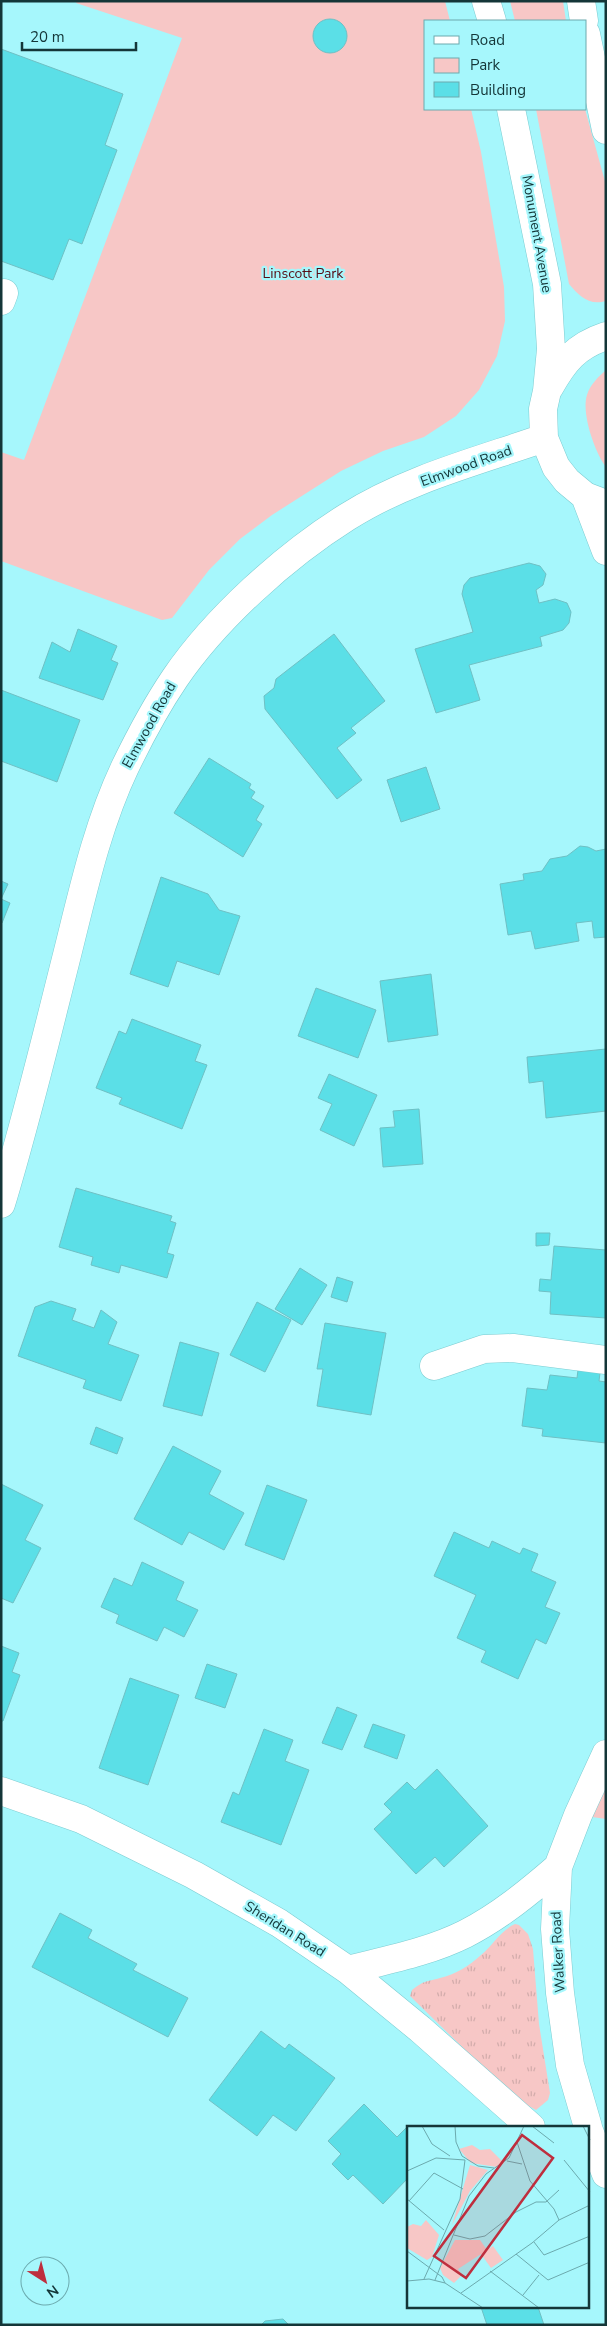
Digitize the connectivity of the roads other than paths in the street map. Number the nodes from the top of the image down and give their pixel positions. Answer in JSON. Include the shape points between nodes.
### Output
{"nodes":[{"id":1,"x":486,"y":1,"type":"edge"},
{"id":2,"x":580,"y":1,"type":"edge"},
{"id":3,"x":492,"y":20,"type":"edge"},
{"id":4,"x":584,"y":20,"type":"edge"},
{"id":5,"x":587,"y":39,"type":"edge"},
{"id":6,"x":511,"y":110,"type":"edge"},
{"id":7,"x":606,"y":130,"type":"edge"},
{"id":8,"x":606,"y":336,"type":"edge"},
{"id":9,"x":547,"y":391,"type":"junction"},
{"id":10,"x":544,"y":438,"type":"junction"},
{"id":11,"x":596,"y":500,"type":"edge"},
{"id":12,"x":606,"y":551,"type":"edge"},
{"id":13,"x":1,"y":1204,"type":"edge"},
{"id":14,"x":606,"y":1360,"type":"edge"},
{"id":15,"x":434,"y":1366,"type":"dead end"},
{"id":16,"x":606,"y":1754,"type":"edge"},
{"id":17,"x":1,"y":1791,"type":"edge"},
{"id":18,"x":558,"y":1867,"type":"junction"},
{"id":19,"x":348,"y":1970,"type":"junction"},
{"id":20,"x":530,"y":2126,"type":"edge"},
{"id":21,"x":587,"y":2126,"type":"edge"},
{"id":22,"x":590,"y":2133,"type":"edge"},
{"id":23,"x":606,"y":2174,"type":"edge"},
{"id":24,"x":590,"y":2181,"type":"edge"},
{"id":25,"x":606,"y":2194,"type":"edge"}],
"edges":[{"from":1,"to":3,"type":"street"},
{"from":2,"to":4,"type":"street"},
{"from":5,"to":7,"type":"street"},
{"from":6,"to":9,"type":"street","name":"Monument Avenue","via":[[548,284],[551,349]]},
{"from":8,"to":9,"type":"street","via":[[574,352]]},
{"from":9,"to":10,"type":"street","name":"Monument Avenue"},
{"from":10,"to":11,"type":"street","name":"Monument Avenue","via":[[556,467],[567,481]]},
{"from":10,"to":13,"type":"street","name":"Elmwood Road","via":[[446,471],[349,516],[264,580],[210,634],[176,677],[124,768],[100,829]]},
{"from":11,"to":12,"type":"street","name":"Monument Avenue"},
{"from":14,"to":15,"type":"street","via":[[513,1348],[484,1349]]},
{"from":16,"to":18,"type":"street","name":"Walker Road"},
{"from":17,"to":19,"type":"street","name":"Sheridan Road","via":[[81,1819],[194,1875],[279,1923]]},
{"from":18,"to":19,"type":"street","via":[[514,1904],[464,1935],[412,1954]]},
{"from":18,"to":21,"type":"street","name":"Walker Road","via":[[555,1929],[560,1993],[570,2065]]},
{"from":19,"to":20,"type":"street","name":"Sheridan Road"},
{"from":22,"to":23,"type":"street","name":"Walker Road"},
{"from":24,"to":25,"type":"street"}]}
